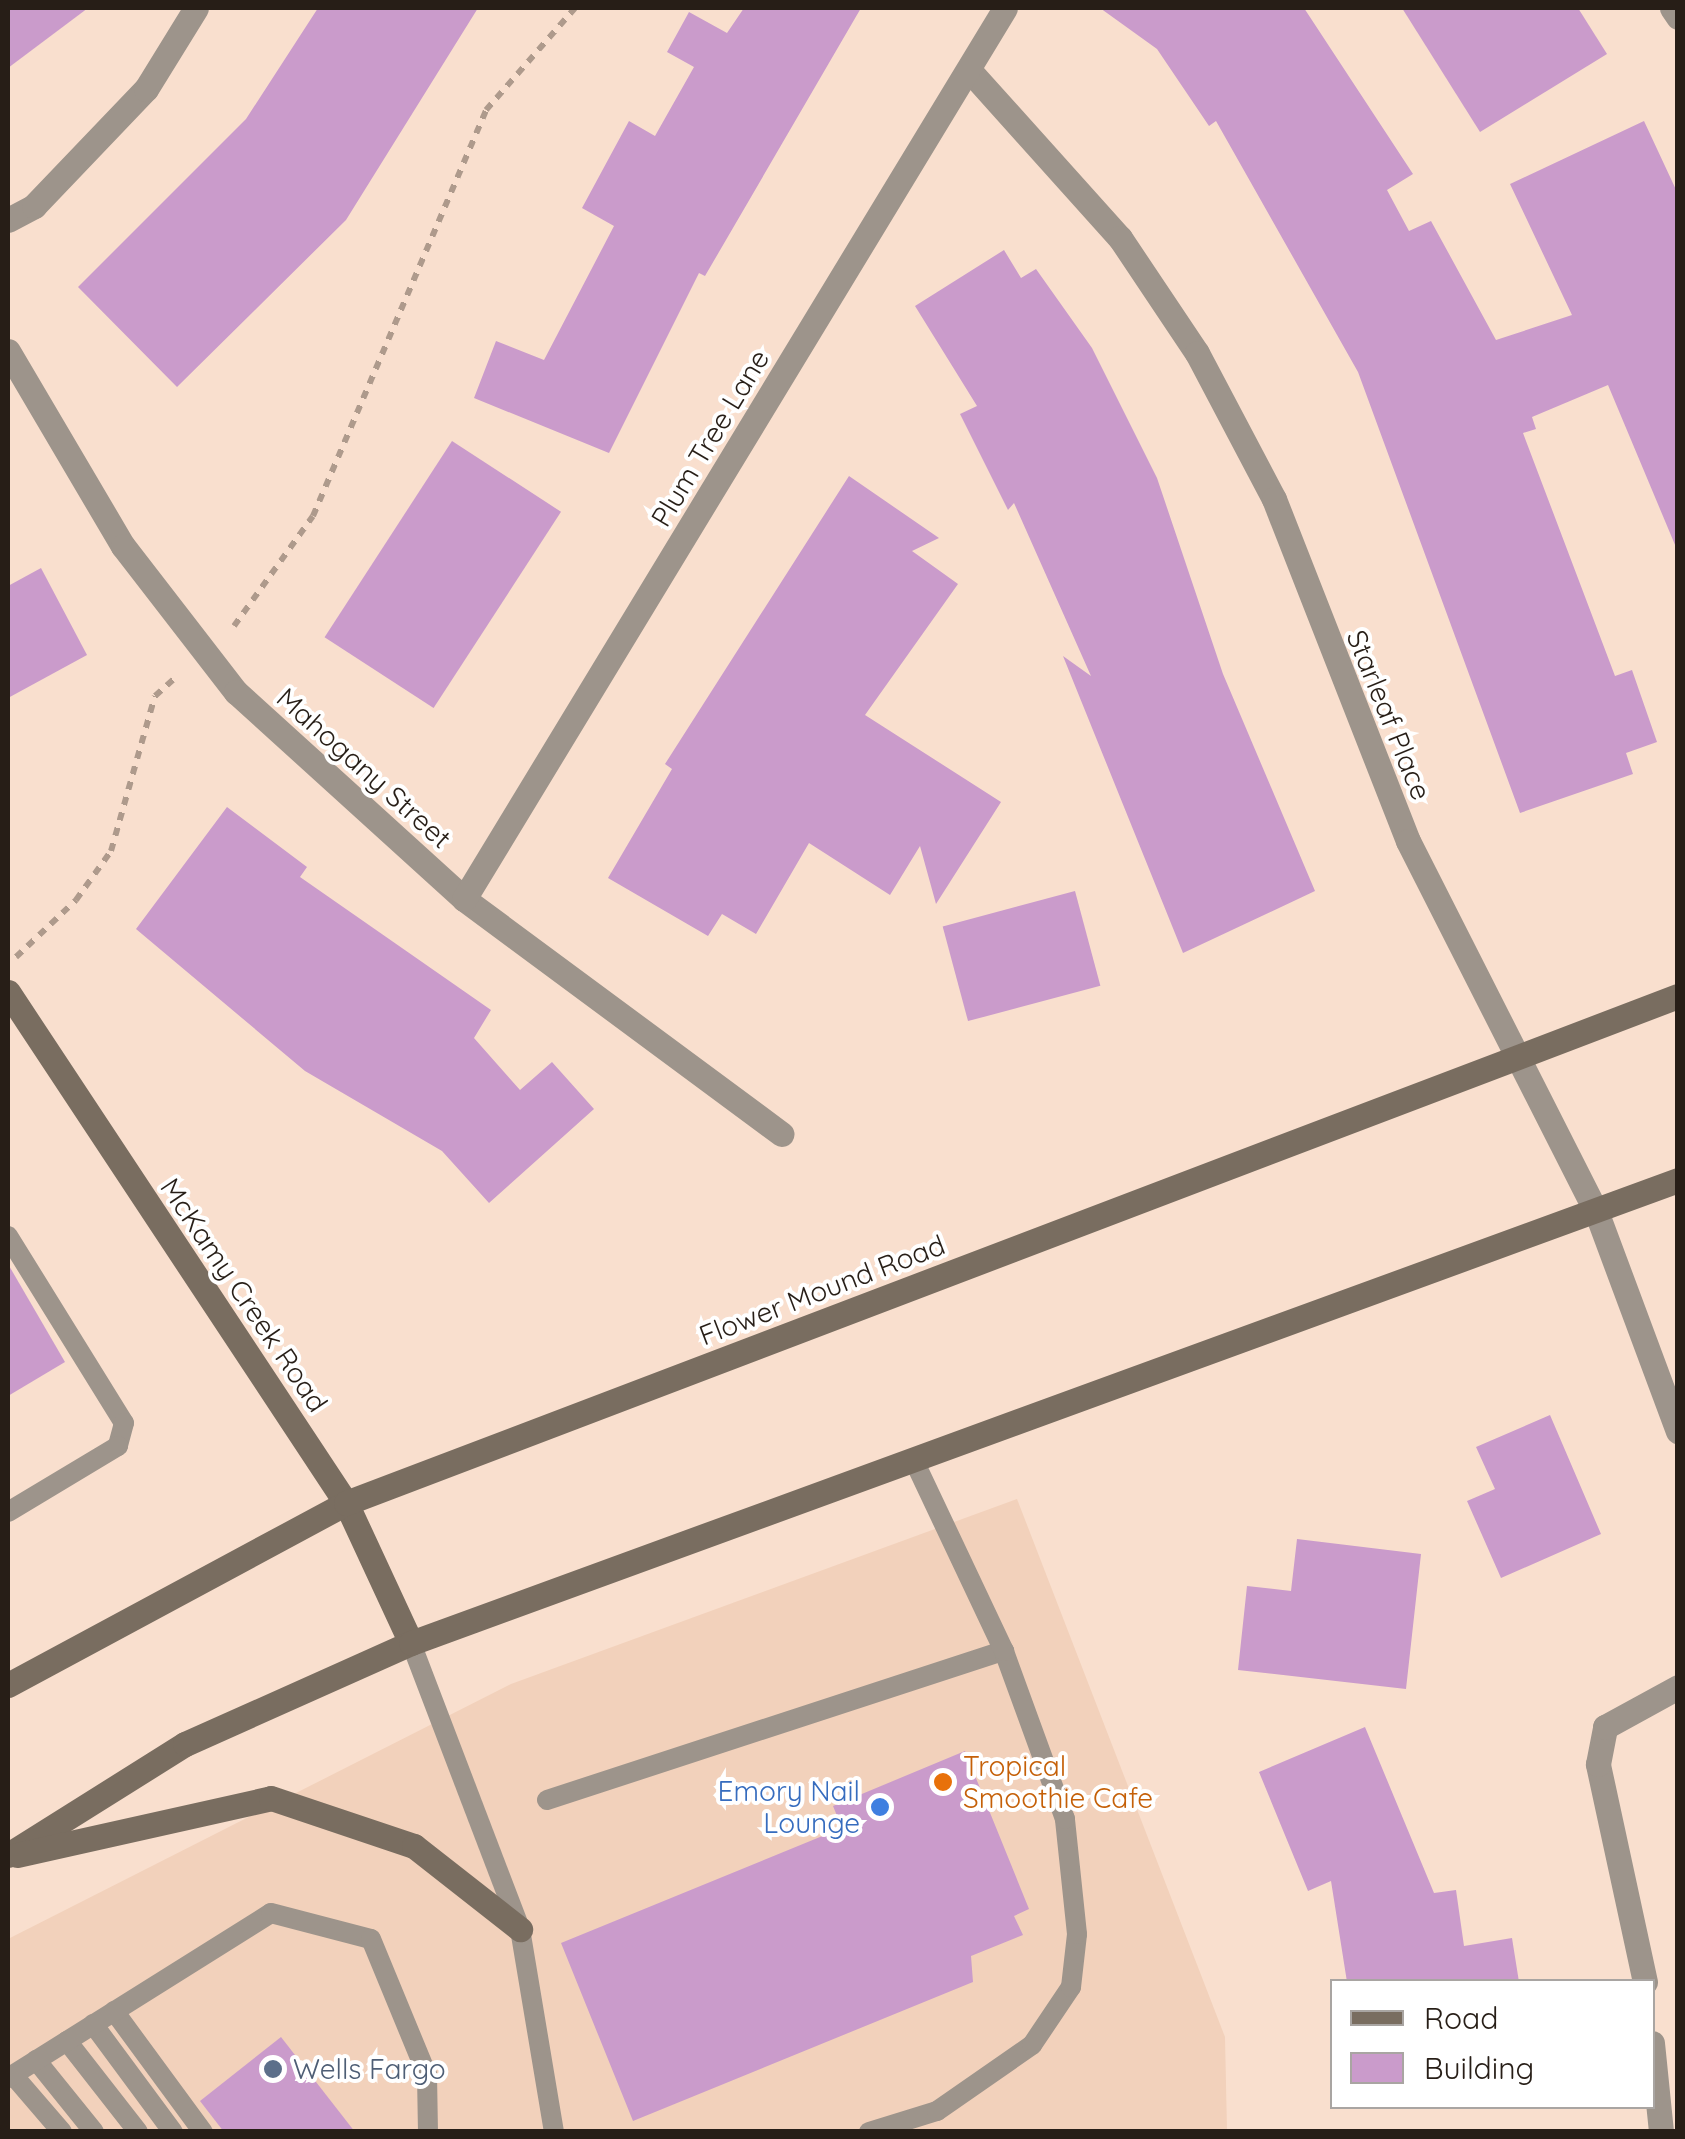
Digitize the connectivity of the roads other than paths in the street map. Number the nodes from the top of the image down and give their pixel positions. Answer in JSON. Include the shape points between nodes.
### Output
{"nodes":[{"id":1,"x":196,"y":8,"type":"edge"},
{"id":2,"x":1006,"y":8,"type":"edge"},
{"id":3,"x":1672,"y":8,"type":"edge"},
{"id":4,"x":1678,"y":17,"type":"edge"},
{"id":5,"x":969,"y":70,"type":"junction"},
{"id":6,"x":8,"y":220,"type":"edge"},
{"id":7,"x":8,"y":351,"type":"edge"},
{"id":8,"x":464,"y":899,"type":"junction"},
{"id":9,"x":8,"y":992,"type":"edge"},
{"id":10,"x":1678,"y":996,"type":"edge"},
{"id":11,"x":1524,"y":1054,"type":"junction"},
{"id":12,"x":782,"y":1134,"type":"dead end"},
{"id":13,"x":1678,"y":1180,"type":"edge"},
{"id":14,"x":1596,"y":1212,"type":"junction"},
{"id":15,"x":8,"y":1236,"type":"edge"},
{"id":16,"x":1678,"y":1430,"type":"edge"},
{"id":17,"x":915,"y":1463,"type":"junction"},
{"id":18,"x":346,"y":1503,"type":"junction"},
{"id":19,"x":8,"y":1512,"type":"edge"},
{"id":20,"x":411,"y":1644,"type":"junction"},
{"id":21,"x":1004,"y":1651,"type":"junction"},
{"id":22,"x":8,"y":1684,"type":"edge"},
{"id":23,"x":1678,"y":1687,"type":"edge"},
{"id":24,"x":546,"y":1800,"type":"dead end"},
{"id":25,"x":8,"y":1856,"type":"edge"},
{"id":26,"x":520,"y":1929,"type":"junction"},
{"id":27,"x":1644,"y":1979,"type":"edge"},
{"id":28,"x":114,"y":2011,"type":"junction"},
{"id":29,"x":93,"y":2024,"type":"junction"},
{"id":30,"x":67,"y":2041,"type":"junction"},
{"id":31,"x":36,"y":2060,"type":"junction"},
{"id":32,"x":1655,"y":2064,"type":"edge"},
{"id":33,"x":10,"y":2076,"type":"edge"},
{"id":34,"x":62,"y":2132,"type":"edge"},
{"id":35,"x":94,"y":2132,"type":"edge"},
{"id":36,"x":138,"y":2132,"type":"edge"},
{"id":37,"x":174,"y":2132,"type":"edge"},
{"id":38,"x":203,"y":2132,"type":"edge"},
{"id":39,"x":428,"y":2132,"type":"edge"},
{"id":40,"x":554,"y":2132,"type":"edge"},
{"id":41,"x":869,"y":2132,"type":"edge"},
{"id":42,"x":1662,"y":2132,"type":"edge"}],
"edges":[{"from":1,"to":6,"type":"street","via":[[146,89],[34,206]]},
{"from":2,"to":5,"type":"street","name":"Plum Tree Lane"},
{"from":3,"to":4,"type":"street"},
{"from":5,"to":8,"type":"street","name":"Plum Tree Lane"},
{"from":5,"to":11,"type":"street","name":"Starleaf Place","via":[[1120,238],[1197,353],[1274,499],[1408,841]]},
{"from":7,"to":8,"type":"street","name":"Mahogany Street","via":[[124,546],[236,692]]},
{"from":8,"to":12,"type":"street","name":"Mahogany Street"},
{"from":9,"to":18,"type":"main road","name":"McKamy Creek Road"},
{"from":10,"to":11,"type":"main road","name":"Flower Mound Road"},
{"from":11,"to":14,"type":"street","name":"Starleaf Place"},
{"from":11,"to":18,"type":"main road","name":"Flower Mound Road"},
{"from":13,"to":14,"type":"main road"},
{"from":14,"to":16,"type":"street","name":"Starleaf Place"},
{"from":14,"to":17,"type":"main road"},
{"from":15,"to":19,"type":"lane","via":[[124,1423],[118,1446]]},
{"from":17,"to":20,"type":"main road"},
{"from":17,"to":21,"type":"lane"},
{"from":18,"to":20,"type":"main road","name":"McKamy Creek Road"},
{"from":18,"to":22,"type":"main road","name":"Flower Mound Road"},
{"from":20,"to":25,"type":"main road","via":[[185,1744]]},
{"from":20,"to":26,"type":"lane"},
{"from":21,"to":24,"type":"lane"},
{"from":21,"to":41,"type":"lane","via":[[1064,1819],[1078,1887],[1071,1988],[995,2078],[936,2111]]},
{"from":23,"to":27,"type":"street","via":[[1605,1727],[1598,1764]]},
{"from":25,"to":26,"type":"main road","via":[[270,1798],[414,1846]]},
{"from":26,"to":40,"type":"lane"},
{"from":28,"to":29,"type":"lane"},
{"from":28,"to":38,"type":"lane"},
{"from":28,"to":39,"type":"lane","via":[[270,1912],[371,1939],[427,2075]]},
{"from":29,"to":30,"type":"lane"},
{"from":29,"to":37,"type":"lane"},
{"from":30,"to":31,"type":"lane"},
{"from":30,"to":36,"type":"lane"},
{"from":31,"to":33,"type":"lane"},
{"from":31,"to":35,"type":"lane"},
{"from":32,"to":42,"type":"street"},
{"from":33,"to":34,"type":"lane"}]}
